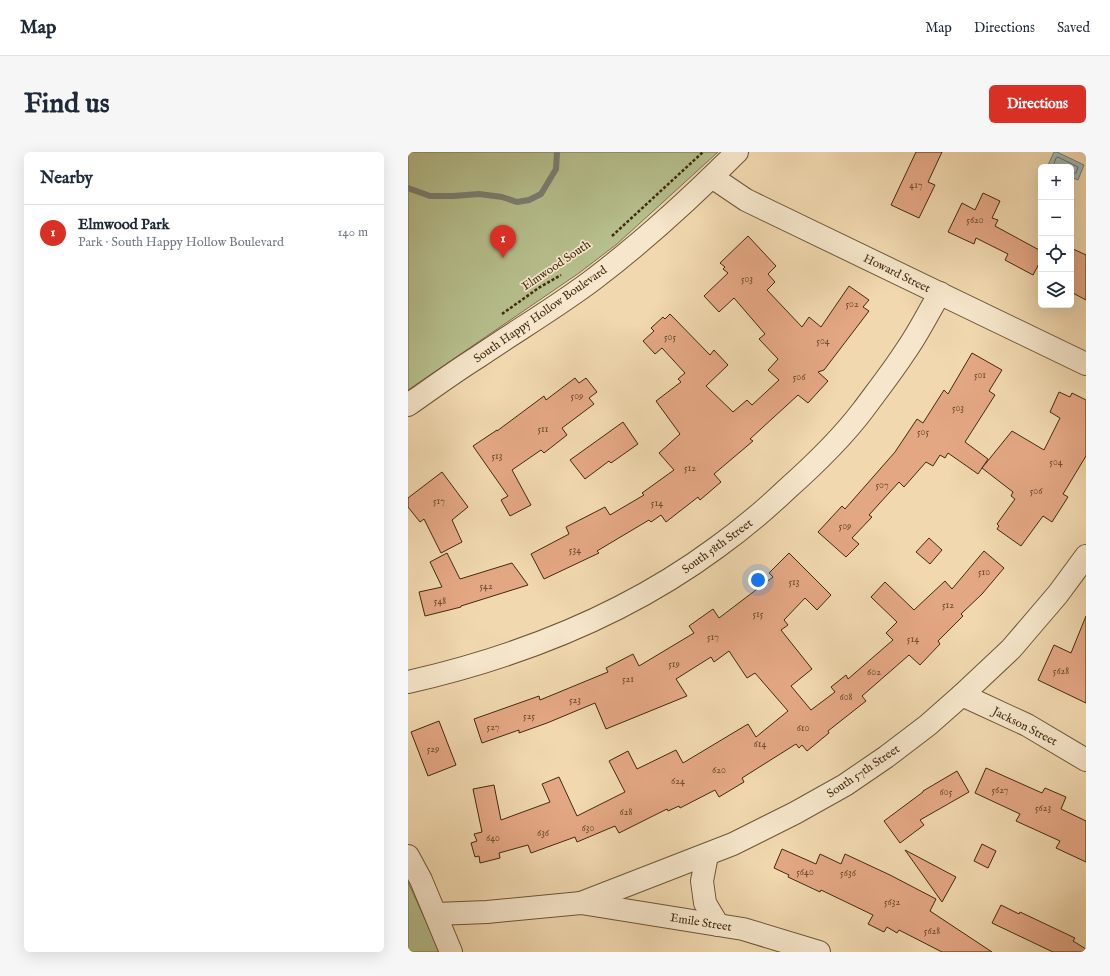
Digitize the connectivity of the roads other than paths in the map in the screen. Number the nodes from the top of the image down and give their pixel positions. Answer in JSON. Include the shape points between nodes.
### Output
{"nodes":[{"id":1,"x":738,"y":152,"type":"edge"},
{"id":2,"x":712,"y":177,"type":"junction"},
{"id":3,"x":940,"y":293,"type":"junction"},
{"id":4,"x":1086,"y":364,"type":"edge"},
{"id":5,"x":408,"y":406,"type":"edge"},
{"id":6,"x":1086,"y":556,"type":"edge"},
{"id":7,"x":408,"y":682,"type":"edge"},
{"id":8,"x":962,"y":695,"type":"junction"},
{"id":9,"x":1086,"y":760,"type":"edge"},
{"id":10,"x":707,"y":855,"type":"junction"},
{"id":11,"x":408,"y":856,"type":"edge"},
{"id":12,"x":581,"y":903,"type":"junction"},
{"id":13,"x":436,"y":914,"type":"junction"},
{"id":14,"x":718,"y":925,"type":"junction"},
{"id":15,"x":451,"y":952,"type":"edge"},
{"id":16,"x":819,"y":952,"type":"edge"}],
"edges":[{"from":1,"to":2,"type":"street","name":"South Happy Hollow Boulevard"},
{"from":2,"to":3,"type":"street","name":"Howard Street","via":[[746,200]]},
{"from":2,"to":5,"type":"street","name":"South Happy Hollow Boulevard","via":[[594,279]]},
{"from":3,"to":4,"type":"street","name":"Howard Street"},
{"from":3,"to":7,"type":"street","name":"South 58th Street","via":[[906,352],[862,412],[815,464],[761,513],[717,548],[617,609],[559,635],[499,658]]},
{"from":6,"to":8,"type":"street","name":"South 57th Street","via":[[1058,594],[1011,649]]},
{"from":8,"to":9,"type":"street","name":"Jackson Street","via":[[1027,725]]},
{"from":8,"to":10,"type":"street","name":"South 57th Street","via":[[892,753],[845,785],[795,814]]},
{"from":10,"to":12,"type":"street","name":"South 57th Street"},
{"from":10,"to":14,"type":"street","via":[[702,881],[705,903]]},
{"from":11,"to":13,"type":"street"},
{"from":12,"to":13,"type":"street"},
{"from":12,"to":14,"type":"street","name":"Emile Street"},
{"from":13,"to":15,"type":"street"},
{"from":14,"to":16,"type":"street","name":"Emile Street","via":[[743,929]]}]}
